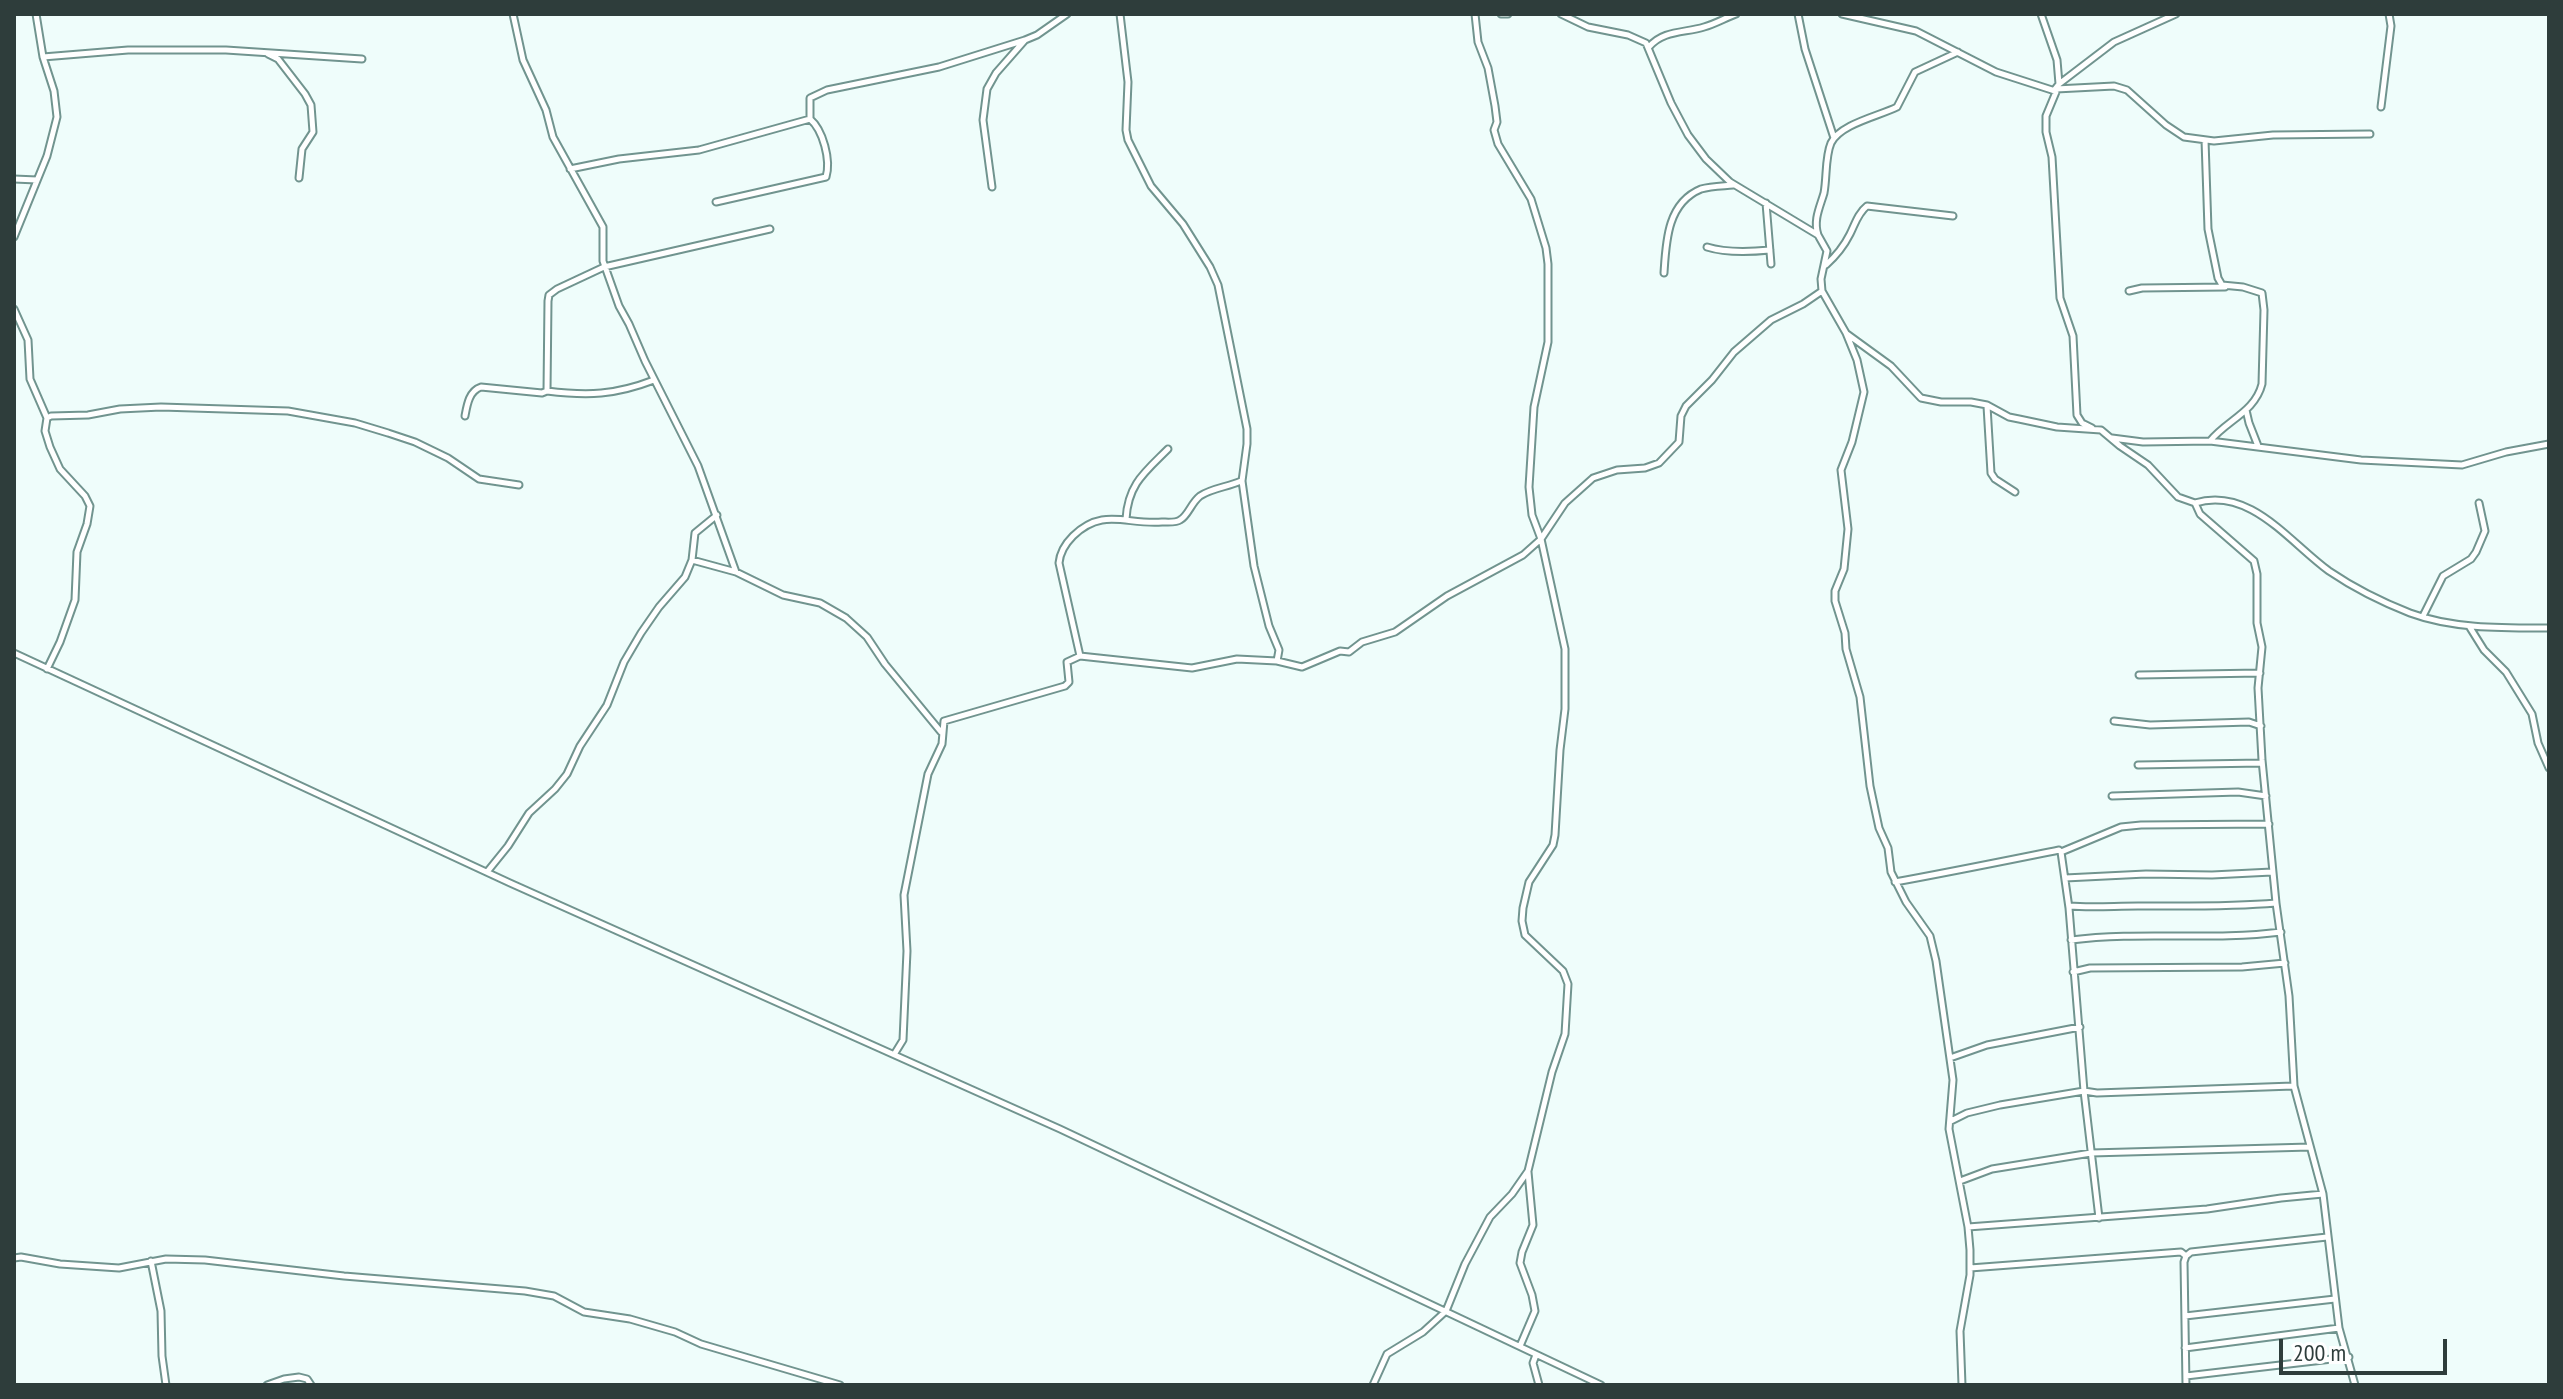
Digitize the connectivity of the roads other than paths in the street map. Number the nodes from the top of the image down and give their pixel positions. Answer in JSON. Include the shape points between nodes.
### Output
{"nodes":[{"id":1,"x":36,"y":14,"type":"edge"},
{"id":2,"x":513,"y":14,"type":"edge"},
{"id":3,"x":1067,"y":14,"type":"edge"},
{"id":4,"x":1120,"y":14,"type":"edge"},
{"id":5,"x":1475,"y":14,"type":"edge"},
{"id":6,"x":1501,"y":14,"type":"edge"},
{"id":7,"x":1508,"y":14,"type":"edge"},
{"id":8,"x":1561,"y":14,"type":"edge"},
{"id":9,"x":1736,"y":14,"type":"edge"},
{"id":10,"x":1798,"y":14,"type":"edge"},
{"id":11,"x":1842,"y":14,"type":"edge"},
{"id":12,"x":2041,"y":14,"type":"edge"},
{"id":13,"x":2159,"y":14,"type":"edge"},
{"id":14,"x":2176,"y":14,"type":"edge"},
{"id":15,"x":2389,"y":14,"type":"edge"},
{"id":16,"x":1855,"y":15,"type":"edge"},
{"id":17,"x":2166,"y":18,"type":"junction"},
{"id":18,"x":1025,"y":40,"type":"junction"},
{"id":19,"x":1649,"y":47,"type":"junction"},
{"id":20,"x":251,"y":51,"type":"junction"},
{"id":21,"x":1958,"y":52,"type":"junction"},
{"id":22,"x":43,"y":57,"type":"junction"},
{"id":23,"x":362,"y":59,"type":"dead end"},
{"id":24,"x":2057,"y":88,"type":"junction"},
{"id":25,"x":2381,"y":107,"type":"dead end"},
{"id":26,"x":810,"y":119,"type":"junction"},
{"id":27,"x":2370,"y":134,"type":"dead end"},
{"id":28,"x":1834,"y":138,"type":"junction"},
{"id":29,"x":2205,"y":140,"type":"junction"},
{"id":30,"x":570,"y":170,"type":"junction"},
{"id":31,"x":299,"y":178,"type":"dead end"},
{"id":32,"x":14,"y":179,"type":"edge"},
{"id":33,"x":37,"y":180,"type":"junction"},
{"id":34,"x":1734,"y":185,"type":"junction"},
{"id":35,"x":992,"y":187,"type":"dead end"},
{"id":36,"x":716,"y":202,"type":"dead end"},
{"id":37,"x":1766,"y":203,"type":"junction"},
{"id":38,"x":1953,"y":216,"type":"dead end"},
{"id":39,"x":770,"y":229,"type":"dead end"},
{"id":40,"x":1818,"y":235,"type":"junction"},
{"id":41,"x":14,"y":237,"type":"edge"},
{"id":42,"x":1707,"y":247,"type":"dead end"},
{"id":43,"x":1770,"y":250,"type":"junction"},
{"id":44,"x":1771,"y":264,"type":"dead end"},
{"id":45,"x":1824,"y":266,"type":"junction"},
{"id":46,"x":604,"y":267,"type":"junction"},
{"id":47,"x":1664,"y":273,"type":"dead end"},
{"id":48,"x":2230,"y":287,"type":"junction"},
{"id":49,"x":1822,"y":291,"type":"junction"},
{"id":50,"x":2129,"y":291,"type":"dead end"},
{"id":51,"x":14,"y":309,"type":"edge"},
{"id":52,"x":1846,"y":333,"type":"junction"},
{"id":53,"x":654,"y":380,"type":"junction"},
{"id":54,"x":547,"y":391,"type":"junction"},
{"id":55,"x":1987,"y":405,"type":"junction"},
{"id":56,"x":2246,"y":410,"type":"junction"},
{"id":57,"x":465,"y":416,"type":"dead end"},
{"id":58,"x":47,"y":418,"type":"junction"},
{"id":59,"x":2093,"y":428,"type":"junction"},
{"id":60,"x":2111,"y":437,"type":"junction"},
{"id":61,"x":2210,"y":441,"type":"junction"},
{"id":62,"x":2549,"y":444,"type":"edge"},
{"id":63,"x":2258,"y":446,"type":"junction"},
{"id":64,"x":1168,"y":449,"type":"dead end"},
{"id":65,"x":1242,"y":481,"type":"junction"},
{"id":66,"x":519,"y":485,"type":"dead end"},
{"id":67,"x":2015,"y":492,"type":"dead end"},
{"id":68,"x":2195,"y":503,"type":"junction"},
{"id":69,"x":2479,"y":503,"type":"dead end"},
{"id":70,"x":717,"y":515,"type":"junction"},
{"id":71,"x":1126,"y":519,"type":"junction"},
{"id":72,"x":1541,"y":539,"type":"junction"},
{"id":73,"x":692,"y":560,"type":"junction"},
{"id":74,"x":736,"y":572,"type":"junction"},
{"id":75,"x":2423,"y":616,"type":"junction"},
{"id":76,"x":2468,"y":625,"type":"junction"},
{"id":77,"x":2548,"y":626,"type":"edge"},
{"id":78,"x":14,"y":653,"type":"edge"},
{"id":79,"x":1080,"y":656,"type":"junction"},
{"id":80,"x":1277,"y":661,"type":"junction"},
{"id":81,"x":47,"y":669,"type":"junction"},
{"id":82,"x":2260,"y":673,"type":"junction"},
{"id":83,"x":2139,"y":675,"type":"dead end"},
{"id":84,"x":2114,"y":721,"type":"dead end"},
{"id":85,"x":2261,"y":726,"type":"junction"},
{"id":86,"x":942,"y":732,"type":"junction"},
{"id":87,"x":2262,"y":763,"type":"junction"},
{"id":88,"x":2138,"y":765,"type":"dead end"},
{"id":89,"x":2549,"y":768,"type":"edge"},
{"id":90,"x":2112,"y":796,"type":"dead end"},
{"id":91,"x":2266,"y":796,"type":"junction"},
{"id":92,"x":2269,"y":824,"type":"junction"},
{"id":93,"x":2061,"y":852,"type":"junction"},
{"id":94,"x":487,"y":872,"type":"junction"},
{"id":95,"x":2272,"y":872,"type":"junction"},
{"id":96,"x":2065,"y":878,"type":"junction"},
{"id":97,"x":1895,"y":882,"type":"junction"},
{"id":98,"x":2276,"y":903,"type":"junction"},
{"id":99,"x":2069,"y":906,"type":"junction"},
{"id":100,"x":2281,"y":932,"type":"junction"},
{"id":101,"x":2071,"y":940,"type":"junction"},
{"id":102,"x":2285,"y":963,"type":"junction"},
{"id":103,"x":2073,"y":972,"type":"junction"},
{"id":104,"x":2080,"y":1027,"type":"junction"},
{"id":105,"x":895,"y":1053,"type":"junction"},
{"id":106,"x":1950,"y":1058,"type":"junction"},
{"id":107,"x":2294,"y":1086,"type":"junction"},
{"id":108,"x":2084,"y":1091,"type":"junction"},
{"id":109,"x":1951,"y":1121,"type":"junction"},
{"id":110,"x":2310,"y":1147,"type":"junction"},
{"id":111,"x":2091,"y":1153,"type":"junction"},
{"id":112,"x":1528,"y":1171,"type":"junction"},
{"id":113,"x":1960,"y":1181,"type":"junction"},
{"id":114,"x":2323,"y":1194,"type":"junction"},
{"id":115,"x":2099,"y":1218,"type":"junction"},
{"id":116,"x":1968,"y":1227,"type":"junction"},
{"id":117,"x":2327,"y":1237,"type":"junction"},
{"id":118,"x":2186,"y":1256,"type":"junction"},
{"id":119,"x":14,"y":1258,"type":"edge"},
{"id":120,"x":151,"y":1261,"type":"junction"},
{"id":121,"x":1970,"y":1268,"type":"junction"},
{"id":122,"x":2335,"y":1299,"type":"junction"},
{"id":123,"x":1446,"y":1311,"type":"junction"},
{"id":124,"x":2185,"y":1316,"type":"junction"},
{"id":125,"x":2339,"y":1328,"type":"junction"},
{"id":126,"x":1520,"y":1346,"type":"junction"},
{"id":127,"x":2185,"y":1348,"type":"junction"},
{"id":128,"x":1536,"y":1355,"type":"junction"},
{"id":129,"x":2349,"y":1357,"type":"junction"},
{"id":130,"x":2186,"y":1376,"type":"junction"},
{"id":131,"x":166,"y":1385,"type":"edge"},
{"id":132,"x":267,"y":1385,"type":"edge"},
{"id":133,"x":311,"y":1385,"type":"edge"},
{"id":134,"x":840,"y":1385,"type":"edge"},
{"id":135,"x":1373,"y":1385,"type":"edge"},
{"id":136,"x":1539,"y":1385,"type":"edge"},
{"id":137,"x":1601,"y":1385,"type":"edge"},
{"id":138,"x":1962,"y":1385,"type":"edge"},
{"id":139,"x":2186,"y":1385,"type":"edge"},
{"id":140,"x":2355,"y":1385,"type":"edge"}],
"edges":[{"from":1,"to":22,"type":"street"},
{"from":2,"to":30,"type":"street","via":[[523,60]]},
{"from":3,"to":18,"type":"street"},
{"from":4,"to":65,"type":"street","via":[[1128,140],[1151,186],[1183,224],[1218,285],[1247,429]]},
{"from":5,"to":72,"type":"street","via":[[1498,144],[1531,199],[1546,248],[1549,334],[1534,407],[1529,487]]},
{"from":6,"to":7,"type":"street"},
{"from":8,"to":19,"type":"street"},
{"from":9,"to":19,"type":"street","via":[[1703,28],[1670,33]]},
{"from":10,"to":28,"type":"street"},
{"from":11,"to":16,"type":"street"},
{"from":12,"to":24,"type":"street","via":[[2057,60]]},
{"from":13,"to":17,"type":"street"},
{"from":14,"to":17,"type":"street"},
{"from":15,"to":25,"type":"street"},
{"from":16,"to":21,"type":"street","via":[[1916,31]]},
{"from":17,"to":24,"type":"street","via":[[2114,42]]},
{"from":18,"to":26,"type":"street","via":[[939,67],[827,90],[810,98]]},
{"from":18,"to":35,"type":"street","via":[[987,89],[983,120]]},
{"from":19,"to":34,"type":"street","via":[[1688,135]]},
{"from":20,"to":22,"type":"street","via":[[128,50]]},
{"from":20,"to":23,"type":"street"},
{"from":20,"to":31,"type":"street","via":[[278,59],[309,101],[313,132],[301,153]]},
{"from":21,"to":24,"type":"street","via":[[2018,81]]},
{"from":21,"to":28,"type":"street","via":[[1915,72],[1897,107]]},
{"from":22,"to":33,"type":"street","via":[[57,117]]},
{"from":24,"to":29,"type":"street","via":[[2127,90],[2175,132]]},
{"from":24,"to":59,"type":"street","via":[[2046,123],[2060,298],[2073,336],[2077,415]]},
{"from":26,"to":30,"type":"street","via":[[699,150]]},
{"from":26,"to":36,"type":"street","via":[[821,137],[829,168],[826,177]]},
{"from":27,"to":29,"type":"street"},
{"from":28,"to":40,"type":"street","via":[[1815,221]]},
{"from":29,"to":48,"type":"street","via":[[2208,229],[2218,278]]},
{"from":30,"to":46,"type":"street","via":[[603,227]]},
{"from":32,"to":33,"type":"street"},
{"from":33,"to":41,"type":"street"},
{"from":34,"to":37,"type":"street"},
{"from":34,"to":47,"type":"street","via":[[1704,188],[1675,211]]},
{"from":37,"to":40,"type":"street"},
{"from":37,"to":43,"type":"street"},
{"from":38,"to":45,"type":"street","via":[[1867,206]]},
{"from":39,"to":46,"type":"street"},
{"from":40,"to":45,"type":"street","via":[[1827,251]]},
{"from":42,"to":43,"type":"street"},
{"from":43,"to":44,"type":"street"},
{"from":45,"to":49,"type":"street"},
{"from":46,"to":53,"type":"street"},
{"from":46,"to":54,"type":"street","via":[[549,295]]},
{"from":48,"to":50,"type":"street"},
{"from":48,"to":56,"type":"street","via":[[2262,293],[2262,384]]},
{"from":49,"to":52,"type":"street"},
{"from":49,"to":72,"type":"street","via":[[1771,320],[1734,352],[1686,406],[1679,442],[1663,460],[1589,480],[1565,503]]},
{"from":51,"to":58,"type":"street","via":[[28,340],[30,379]]},
{"from":52,"to":55,"type":"street","via":[[1891,366],[1921,398]]},
{"from":52,"to":97,"type":"street","via":[[1864,392],[1841,470],[1848,529],[1835,601],[1860,697],[1875,812]]},
{"from":53,"to":54,"type":"street","via":[[596,395]]},
{"from":53,"to":70,"type":"street"},
{"from":54,"to":57,"type":"street","via":[[475,388]]},
{"from":55,"to":59,"type":"street","via":[[2009,417]]},
{"from":55,"to":67,"type":"street","via":[[1991,473]]},
{"from":56,"to":61,"type":"street"},
{"from":56,"to":63,"type":"street"},
{"from":58,"to":66,"type":"street","via":[[161,407],[288,411],[388,433],[448,458],[479,479]]},
{"from":58,"to":81,"type":"street","via":[[45,431],[60,469],[90,506],[77,552],[75,600]]},
{"from":59,"to":60,"type":"street"},
{"from":60,"to":61,"type":"street"},
{"from":60,"to":68,"type":"street","via":[[2178,497]]},
{"from":61,"to":63,"type":"street"},
{"from":62,"to":63,"type":"street","via":[[2468,465],[2361,460]]},
{"from":64,"to":71,"type":"street","via":[[1131,490]]},
{"from":65,"to":71,"type":"street","via":[[1203,494],[1180,520]]},
{"from":65,"to":80,"type":"street","via":[[1254,566],[1279,650]]},
{"from":68,"to":75,"type":"street","via":[[2231,500],[2261,514],[2328,570],[2363,592]]},
{"from":68,"to":82,"type":"street","via":[[2200,514],[2254,561]]},
{"from":69,"to":75,"type":"street","via":[[2485,531],[2476,552],[2443,576]]},
{"from":70,"to":73,"type":"street","via":[[695,533]]},
{"from":70,"to":74,"type":"street"},
{"from":71,"to":79,"type":"street","via":[[1096,520],[1074,535],[1061,553]]},
{"from":72,"to":80,"type":"street","via":[[1388,636],[1302,667]]},
{"from":72,"to":112,"type":"street","via":[[1565,649],[1565,709],[1553,845],[1529,882],[1522,921],[1525,935],[1563,971],[1568,984],[1565,1034]]},
{"from":73,"to":74,"type":"street"},
{"from":73,"to":94,"type":"street","via":[[624,662],[603,713],[567,774],[529,813]]},
{"from":74,"to":86,"type":"street","via":[[783,595],[820,603],[854,624]]},
{"from":75,"to":76,"type":"street"},
{"from":76,"to":77,"type":"street"},
{"from":76,"to":89,"type":"street","via":[[2532,714]]},
{"from":78,"to":81,"type":"street"},
{"from":79,"to":80,"type":"street","via":[[1192,668],[1232,660]]},
{"from":79,"to":86,"type":"street","via":[[1067,662],[1065,686],[944,721]]},
{"from":81,"to":94,"type":"street"},
{"from":82,"to":83,"type":"street"},
{"from":82,"to":85,"type":"street"},
{"from":84,"to":85,"type":"street"},
{"from":85,"to":87,"type":"street"},
{"from":86,"to":105,"type":"street","via":[[928,774],[904,895],[903,1040]]},
{"from":87,"to":88,"type":"street"},
{"from":87,"to":91,"type":"street"},
{"from":90,"to":91,"type":"street"},
{"from":91,"to":92,"type":"street"},
{"from":92,"to":93,"type":"street","via":[[2121,827]]},
{"from":92,"to":95,"type":"street"},
{"from":93,"to":96,"type":"street"},
{"from":93,"to":97,"type":"street"},
{"from":94,"to":105,"type":"street"},
{"from":95,"to":96,"type":"street"},
{"from":95,"to":98,"type":"street"},
{"from":96,"to":99,"type":"street"},
{"from":97,"to":106,"type":"street","via":[[1932,940]]},
{"from":98,"to":99,"type":"street"},
{"from":98,"to":100,"type":"street"},
{"from":99,"to":101,"type":"street"},
{"from":100,"to":101,"type":"street"},
{"from":100,"to":102,"type":"street"},
{"from":101,"to":103,"type":"street"},
{"from":102,"to":103,"type":"street"},
{"from":102,"to":107,"type":"street"},
{"from":103,"to":104,"type":"street"},
{"from":104,"to":106,"type":"street","via":[[1987,1045]]},
{"from":104,"to":108,"type":"street"},
{"from":105,"to":123,"type":"street"},
{"from":106,"to":109,"type":"street"},
{"from":107,"to":108,"type":"street"},
{"from":107,"to":110,"type":"street"},
{"from":108,"to":109,"type":"street","via":[[2000,1105]]},
{"from":108,"to":111,"type":"street"},
{"from":109,"to":113,"type":"street"},
{"from":110,"to":111,"type":"street"},
{"from":110,"to":114,"type":"street"},
{"from":111,"to":113,"type":"street","via":[[1992,1169]]},
{"from":111,"to":115,"type":"street"},
{"from":112,"to":123,"type":"street","via":[[1490,1217]]},
{"from":112,"to":126,"type":"street","via":[[1533,1225],[1520,1263],[1535,1311]]},
{"from":113,"to":116,"type":"street"},
{"from":114,"to":115,"type":"street"},
{"from":114,"to":117,"type":"street"},
{"from":115,"to":116,"type":"street"},
{"from":116,"to":121,"type":"street"},
{"from":117,"to":118,"type":"street"},
{"from":117,"to":122,"type":"street"},
{"from":118,"to":121,"type":"street","via":[[2181,1252]]},
{"from":118,"to":124,"type":"street"},
{"from":119,"to":120,"type":"street","via":[[111,1268]]},
{"from":120,"to":131,"type":"street"},
{"from":120,"to":134,"type":"street","via":[[205,1260],[554,1296],[584,1312],[630,1319]]},
{"from":121,"to":138,"type":"street","via":[[1960,1331]]},
{"from":122,"to":124,"type":"street"},
{"from":122,"to":125,"type":"street"},
{"from":123,"to":126,"type":"street"},
{"from":123,"to":135,"type":"street","via":[[1387,1354]]},
{"from":124,"to":127,"type":"street"},
{"from":125,"to":127,"type":"street"},
{"from":125,"to":129,"type":"street"},
{"from":126,"to":128,"type":"street"},
{"from":127,"to":130,"type":"street"},
{"from":128,"to":136,"type":"street"},
{"from":128,"to":137,"type":"street"},
{"from":129,"to":130,"type":"street"},
{"from":129,"to":140,"type":"street"},
{"from":130,"to":139,"type":"street"},
{"from":132,"to":133,"type":"street","via":[[299,1377]]}]}
